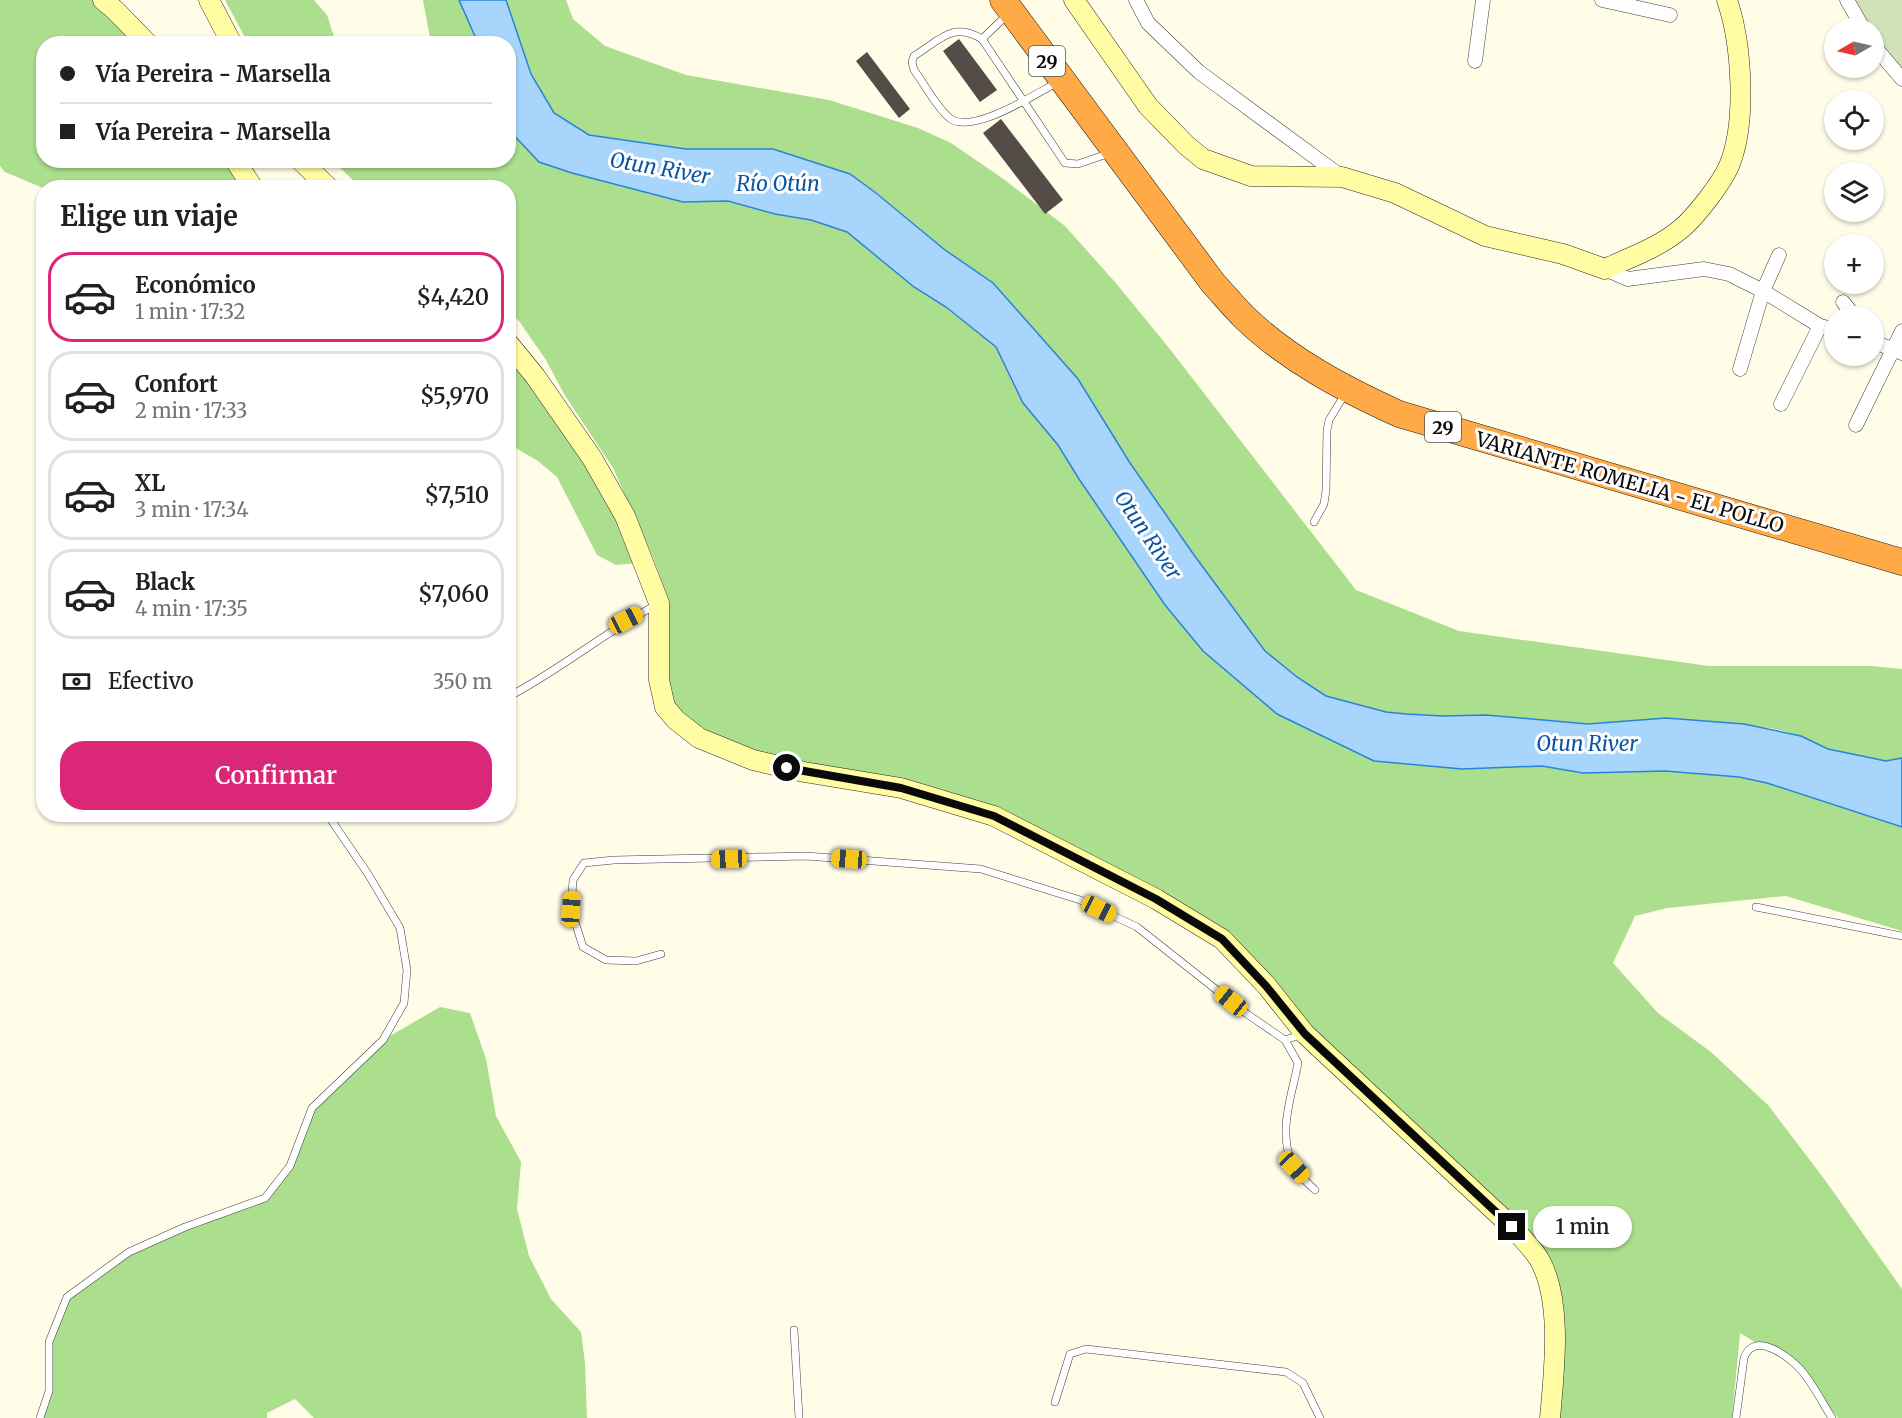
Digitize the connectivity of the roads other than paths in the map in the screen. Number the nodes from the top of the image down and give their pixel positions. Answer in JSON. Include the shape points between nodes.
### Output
{"nodes":[{"id":1,"x":103,"y":0,"type":"edge"},
{"id":2,"x":209,"y":0,"type":"edge"},
{"id":3,"x":1074,"y":0,"type":"edge"},
{"id":4,"x":1136,"y":0,"type":"edge"},
{"id":5,"x":1483,"y":0,"type":"edge"},
{"id":6,"x":1602,"y":0,"type":"edge"},
{"id":7,"x":1727,"y":0,"type":"edge"},
{"id":8,"x":1847,"y":0,"type":"edge"},
{"id":9,"x":1007,"y":6,"type":"edge"},
{"id":10,"x":1670,"y":15,"type":"dead end"},
{"id":11,"x":1857,"y":18,"type":"edge"},
{"id":12,"x":140,"y":36,"type":"edge"},
{"id":13,"x":228,"y":36,"type":"edge"},
{"id":14,"x":982,"y":39,"type":"junction"},
{"id":15,"x":1884,"y":58,"type":"edge"},
{"id":16,"x":1475,"y":61,"type":"dead end"},
{"id":17,"x":1062,"y":80,"type":"junction"},
{"id":18,"x":1902,"y":80,"type":"edge"},
{"id":19,"x":1023,"y":100,"type":"junction"},
{"id":20,"x":1115,"y":152,"type":"junction"},
{"id":21,"x":308,"y":168,"type":"edge"},
{"id":22,"x":1342,"y":177,"type":"junction"},
{"id":23,"x":321,"y":180,"type":"edge"},
{"id":24,"x":1779,"y":255,"type":"dead end"},
{"id":25,"x":1605,"y":269,"type":"junction"},
{"id":26,"x":1763,"y":291,"type":"junction"},
{"id":27,"x":1843,"y":302,"type":"dead end"},
{"id":28,"x":1846,"y":306,"type":"edge"},
{"id":29,"x":1820,"y":326,"type":"junction"},
{"id":30,"x":1824,"y":327,"type":"edge"},
{"id":31,"x":1902,"y":331,"type":"edge"},
{"id":32,"x":1897,"y":351,"type":"edge"},
{"id":33,"x":516,"y":352,"type":"edge"},
{"id":34,"x":1740,"y":369,"type":"dead end"},
{"id":35,"x":1347,"y":389,"type":"junction"},
{"id":36,"x":1781,"y":404,"type":"dead end"},
{"id":37,"x":1856,"y":426,"type":"dead end"},
{"id":38,"x":1314,"y":522,"type":"dead end"},
{"id":39,"x":1902,"y":562,"type":"edge"},
{"id":40,"x":659,"y":603,"type":"junction"},
{"id":41,"x":516,"y":693,"type":"edge"},
{"id":42,"x":332,"y":822,"type":"edge"},
{"id":43,"x":1756,"y":907,"type":"dead end"},
{"id":44,"x":1902,"y":936,"type":"edge"},
{"id":45,"x":661,"y":954,"type":"dead end"},
{"id":46,"x":1305,"y":1034,"type":"junction"},
{"id":47,"x":1286,"y":1040,"type":"junction"},
{"id":48,"x":1316,"y":1191,"type":"dead end"},
{"id":49,"x":794,"y":1330,"type":"dead end"},
{"id":50,"x":1055,"y":1402,"type":"dead end"},
{"id":51,"x":40,"y":1418,"type":"edge"},
{"id":52,"x":799,"y":1418,"type":"edge"},
{"id":53,"x":1320,"y":1418,"type":"edge"},
{"id":54,"x":1550,"y":1418,"type":"edge"},
{"id":55,"x":1736,"y":1418,"type":"edge"},
{"id":56,"x":1832,"y":1418,"type":"edge"}],
"edges":[{"from":1,"to":12,"type":"main road"},
{"from":2,"to":13,"type":"main road"},
{"from":3,"to":22,"type":"main road","via":[[1148,106],[1203,159],[1251,176]]},
{"from":4,"to":22,"type":"street","via":[[1148,23],[1199,72]]},
{"from":5,"to":16,"type":"street"},
{"from":6,"to":10,"type":"street"},
{"from":7,"to":25,"type":"main road","via":[[1740,66],[1739,122],[1728,169],[1682,228]]},
{"from":8,"to":11,"type":"street"},
{"from":9,"to":14,"type":"lane"},
{"from":9,"to":17,"type":"highway","name":"VARIANTE ROMELIA - EL POLLO","number":"29"},
{"from":14,"to":19,"type":"lane"},
{"from":14,"to":19,"type":"lane","via":[[955,31],[914,56],[915,70],[942,110],[963,123],[990,117]]},
{"from":15,"to":18,"type":"street"},
{"from":17,"to":19,"type":"lane"},
{"from":17,"to":20,"type":"highway","name":"VARIANTE ROMELIA - EL POLLO","number":"29"},
{"from":19,"to":20,"type":"lane","via":[[1065,163],[1078,164]]},
{"from":20,"to":35,"type":"highway","name":"VARIANTE ROMELIA - EL POLLO","number":"29","via":[[1213,284],[1246,319],[1314,370]]},
{"from":21,"to":23,"type":"main road"},
{"from":22,"to":25,"type":"main road","via":[[1395,193],[1485,236],[1563,254]]},
{"from":24,"to":26,"type":"street"},
{"from":25,"to":26,"type":"street","via":[[1628,279],[1704,269],[1728,274]]},
{"from":26,"to":29,"type":"street"},
{"from":26,"to":34,"type":"street"},
{"from":27,"to":28,"type":"street"},
{"from":29,"to":30,"type":"street"},
{"from":29,"to":36,"type":"street"},
{"from":31,"to":32,"type":"street"},
{"from":32,"to":37,"type":"street"},
{"from":33,"to":40,"type":"main road","via":[[536,376],[620,507]]},
{"from":35,"to":38,"type":"lane","via":[[1329,420],[1324,504]]},
{"from":35,"to":39,"type":"highway","name":"VARIANTE ROMELIA - EL POLLO","number":"29","via":[[1399,414]]},
{"from":40,"to":41,"type":"lane","via":[[626,620]]},
{"from":40,"to":46,"type":"main road","via":[[660,680],[665,707],[699,738],[753,760],[901,788],[994,816],[1156,899],[1222,939]]},
{"from":42,"to":51,"type":"lane","via":[[400,928],[407,970],[404,1003],[383,1040],[312,1108],[290,1166],[265,1198],[129,1252],[67,1297],[49,1342],[49,1390]]},
{"from":43,"to":44,"type":"lane"},
{"from":45,"to":47,"type":"lane","via":[[636,961],[606,960],[583,947],[571,909],[573,880],[584,863],[806,856],[981,870],[1080,900],[1137,927]]},
{"from":46,"to":47,"type":"lane"},
{"from":46,"to":54,"type":"main road","via":[[1512,1227],[1539,1259],[1553,1298],[1555,1361]]},
{"from":47,"to":48,"type":"lane","via":[[1298,1063],[1286,1116],[1287,1144],[1294,1167]]},
{"from":49,"to":52,"type":"lane"},
{"from":50,"to":53,"type":"lane","via":[[1070,1354],[1086,1349],[1286,1372],[1303,1383]]},
{"from":55,"to":56,"type":"lane","via":[[1744,1358],[1747,1350],[1760,1345],[1800,1370]]}]}
